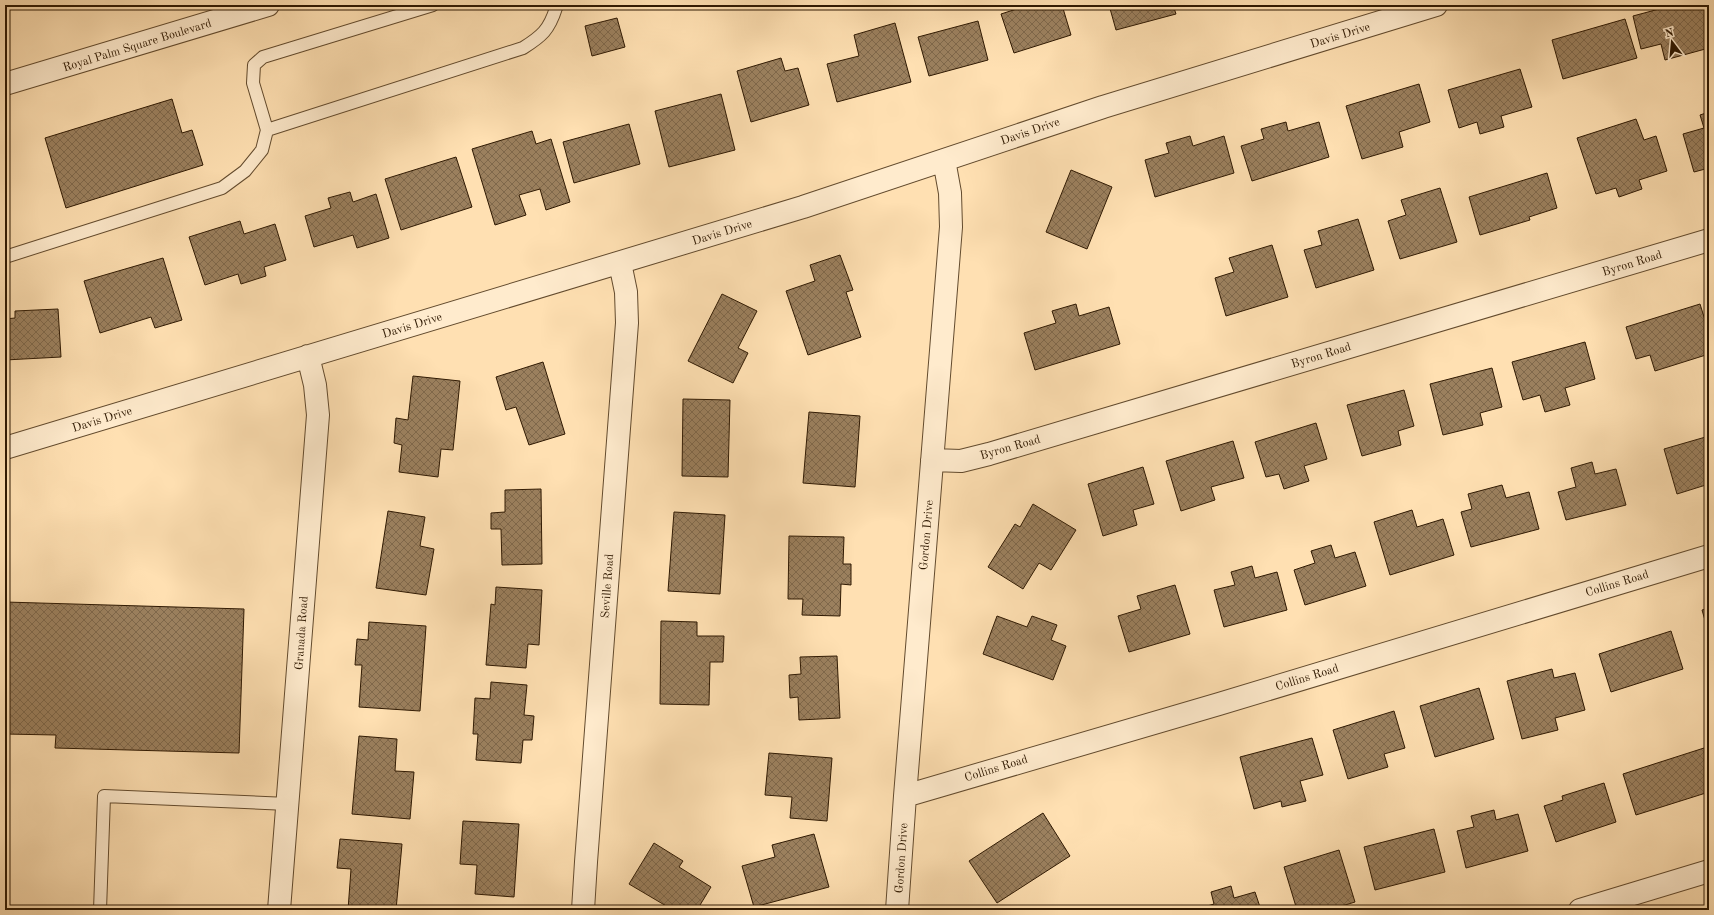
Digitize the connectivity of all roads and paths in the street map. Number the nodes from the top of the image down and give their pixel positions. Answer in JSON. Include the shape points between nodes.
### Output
{"nodes":[{"id":1,"x":268,"y":5,"type":"edge"},
{"id":2,"x":433,"y":5,"type":"edge"},
{"id":3,"x":1436,"y":5,"type":"edge"},
{"id":4,"x":556,"y":6,"type":"edge"},
{"id":5,"x":5,"y":84,"type":"edge"},
{"id":6,"x":267,"y":130,"type":"junction"},
{"id":7,"x":944,"y":160,"type":"junction"},
{"id":8,"x":1709,"y":240,"type":"edge"},
{"id":9,"x":5,"y":257,"type":"edge"},
{"id":10,"x":620,"y":263,"type":"junction"},
{"id":11,"x":308,"y":356,"type":"junction"},
{"id":12,"x":5,"y":448,"type":"edge"},
{"id":13,"x":932,"y":460,"type":"junction"},
{"id":14,"x":1709,"y":556,"type":"edge"},
{"id":15,"x":904,"y":796,"type":"junction"},
{"id":16,"x":288,"y":804,"type":"junction"},
{"id":17,"x":1709,"y":871,"type":"edge"},
{"id":18,"x":100,"y":910,"type":"edge"},
{"id":19,"x":279,"y":910,"type":"edge"},
{"id":20,"x":583,"y":910,"type":"edge"},
{"id":21,"x":898,"y":910,"type":"edge"},
{"id":22,"x":1580,"y":910,"type":"edge"}],
"edges":[{"from":1,"to":5,"type":"street","name":"Royal Palm Square Boulevard"},
{"from":2,"to":6,"type":"lane","via":[[263,57],[254,65],[253,83]]},
{"from":3,"to":7,"type":"street","name":"Davis Drive","via":[[1103,107]]},
{"from":4,"to":6,"type":"lane","via":[[547,30],[523,48]]},
{"from":6,"to":9,"type":"lane","via":[[262,150],[245,171],[222,188]]},
{"from":7,"to":10,"type":"street","name":"Davis Drive","via":[[803,207]]},
{"from":7,"to":13,"type":"street","name":"Gordon Drive","via":[[950,193],[950,227]]},
{"from":8,"to":13,"type":"street","name":"Byron Road","via":[[989,454],[961,461]]},
{"from":10,"to":11,"type":"street","name":"Davis Drive"},
{"from":10,"to":20,"type":"street","name":"Seville Road","via":[[626,292],[627,323]]},
{"from":11,"to":12,"type":"street","name":"Davis Drive"},
{"from":11,"to":16,"type":"street","name":"Granada Road","via":[[316,385],[318,416]]},
{"from":13,"to":15,"type":"street","name":"Gordon Drive"},
{"from":14,"to":15,"type":"street","name":"Collins Road"},
{"from":15,"to":21,"type":"street","name":"Gordon Drive"},
{"from":16,"to":18,"type":"lane","via":[[104,796]]},
{"from":16,"to":19,"type":"street","name":"Granada Road"},
{"from":17,"to":22,"type":"street"}]}
